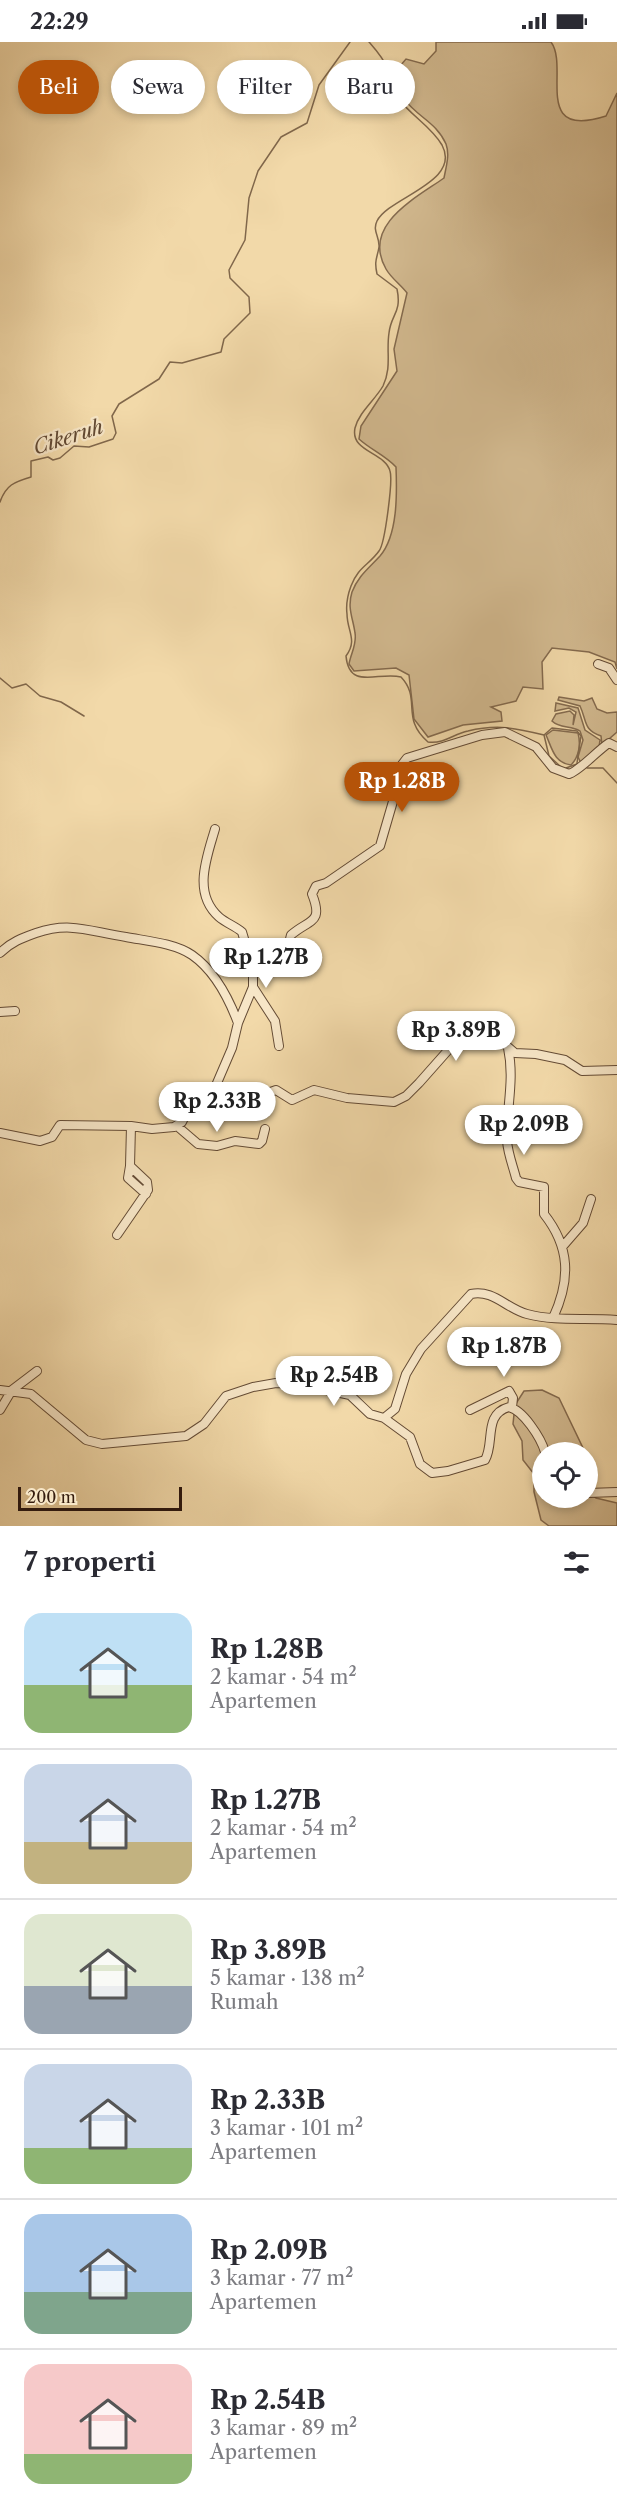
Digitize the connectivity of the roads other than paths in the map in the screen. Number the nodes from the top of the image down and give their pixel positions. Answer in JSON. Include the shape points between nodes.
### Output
{"nodes":[{"id":1,"x":598,"y":664,"type":"dead end"},
{"id":2,"x":617,"y":680,"type":"edge"},
{"id":3,"x":617,"y":735,"type":"edge"},
{"id":4,"x":613,"y":745,"type":"edge"},
{"id":5,"x":215,"y":829,"type":"dead end"},
{"id":6,"x":0,"y":953,"type":"edge"},
{"id":7,"x":250,"y":954,"type":"junction"},
{"id":8,"x":253,"y":987,"type":"junction"},
{"id":9,"x":15,"y":1011,"type":"dead end"},
{"id":10,"x":0,"y":1012,"type":"edge"},
{"id":11,"x":238,"y":1023,"type":"junction"},
{"id":12,"x":279,"y":1046,"type":"dead end"},
{"id":13,"x":508,"y":1048,"type":"junction"},
{"id":14,"x":617,"y":1070,"type":"edge"},
{"id":15,"x":214,"y":1090,"type":"junction"},
{"id":16,"x":131,"y":1126,"type":"junction"},
{"id":17,"x":177,"y":1126,"type":"junction"},
{"id":18,"x":265,"y":1129,"type":"dead end"},
{"id":19,"x":0,"y":1133,"type":"edge"},
{"id":20,"x":591,"y":1199,"type":"dead end"},
{"id":21,"x":117,"y":1235,"type":"dead end"},
{"id":22,"x":563,"y":1246,"type":"junction"},
{"id":23,"x":553,"y":1318,"type":"junction"},
{"id":24,"x":617,"y":1320,"type":"edge"},
{"id":25,"x":37,"y":1371,"type":"dead end"},
{"id":26,"x":0,"y":1390,"type":"edge"},
{"id":27,"x":12,"y":1390,"type":"junction"},
{"id":28,"x":512,"y":1407,"type":"junction"},
{"id":29,"x":0,"y":1410,"type":"edge"},
{"id":30,"x":470,"y":1410,"type":"dead end"},
{"id":31,"x":384,"y":1418,"type":"junction"},
{"id":32,"x":541,"y":1442,"type":"edge"},
{"id":33,"x":617,"y":1492,"type":"edge"},
{"id":34,"x":598,"y":1493,"type":"edge"}],
"edges":[{"from":1,"to":2,"type":"street","via":[[609,668]]},
{"from":3,"to":4,"type":"street"},
{"from":4,"to":7,"type":"street","via":[[572,773],[562,773],[536,747],[506,732],[482,735],[407,758],[397,771],[396,792],[381,846],[316,886],[312,894],[318,906],[316,915],[309,925],[291,935],[289,943]]},
{"from":5,"to":7,"type":"street","via":[[203,872],[205,893],[219,916],[243,932]]},
{"from":6,"to":11,"type":"street","via":[[18,939],[60,926],[178,948],[208,970]]},
{"from":7,"to":8,"type":"street"},
{"from":8,"to":11,"type":"street"},
{"from":8,"to":12,"type":"street","via":[[275,1021]]},
{"from":9,"to":10,"type":"street"},
{"from":11,"to":15,"type":"street"},
{"from":13,"to":14,"type":"street","via":[[522,1055],[565,1060],[582,1071]]},
{"from":13,"to":15,"type":"street","via":[[490,1036],[459,1042],[406,1096],[394,1102],[347,1098],[318,1090],[292,1100],[272,1090],[262,1095]]},
{"from":13,"to":22,"type":"street","via":[[512,1084],[507,1144],[516,1178],[544,1187],[544,1214]]},
{"from":15,"to":17,"type":"street","via":[[191,1104]]},
{"from":16,"to":17,"type":"street","via":[[152,1130]]},
{"from":16,"to":19,"type":"street","via":[[60,1125],[52,1137],[40,1141]]},
{"from":16,"to":21,"type":"street","via":[[130,1166],[147,1182],[146,1194]]},
{"from":17,"to":18,"type":"street","via":[[195,1143],[217,1146],[231,1141],[259,1144]]},
{"from":20,"to":22,"type":"street","via":[[583,1224]]},
{"from":22,"to":23,"type":"street","via":[[566,1274]]},
{"from":23,"to":24,"type":"street"},
{"from":23,"to":31,"type":"street","via":[[526,1314],[486,1293],[466,1297],[415,1358],[395,1409]]},
{"from":25,"to":27,"type":"street"},
{"from":26,"to":27,"type":"street"},
{"from":27,"to":29,"type":"street"},
{"from":27,"to":31,"type":"street","via":[[31,1394],[86,1440],[102,1444],[186,1436],[204,1424],[226,1396],[276,1383],[350,1395],[370,1414]]},
{"from":28,"to":30,"type":"street","via":[[509,1391]]},
{"from":28,"to":31,"type":"street","via":[[495,1416],[485,1460],[442,1473],[424,1469],[410,1437]]},
{"from":28,"to":32,"type":"street"},
{"from":33,"to":34,"type":"street"}]}
